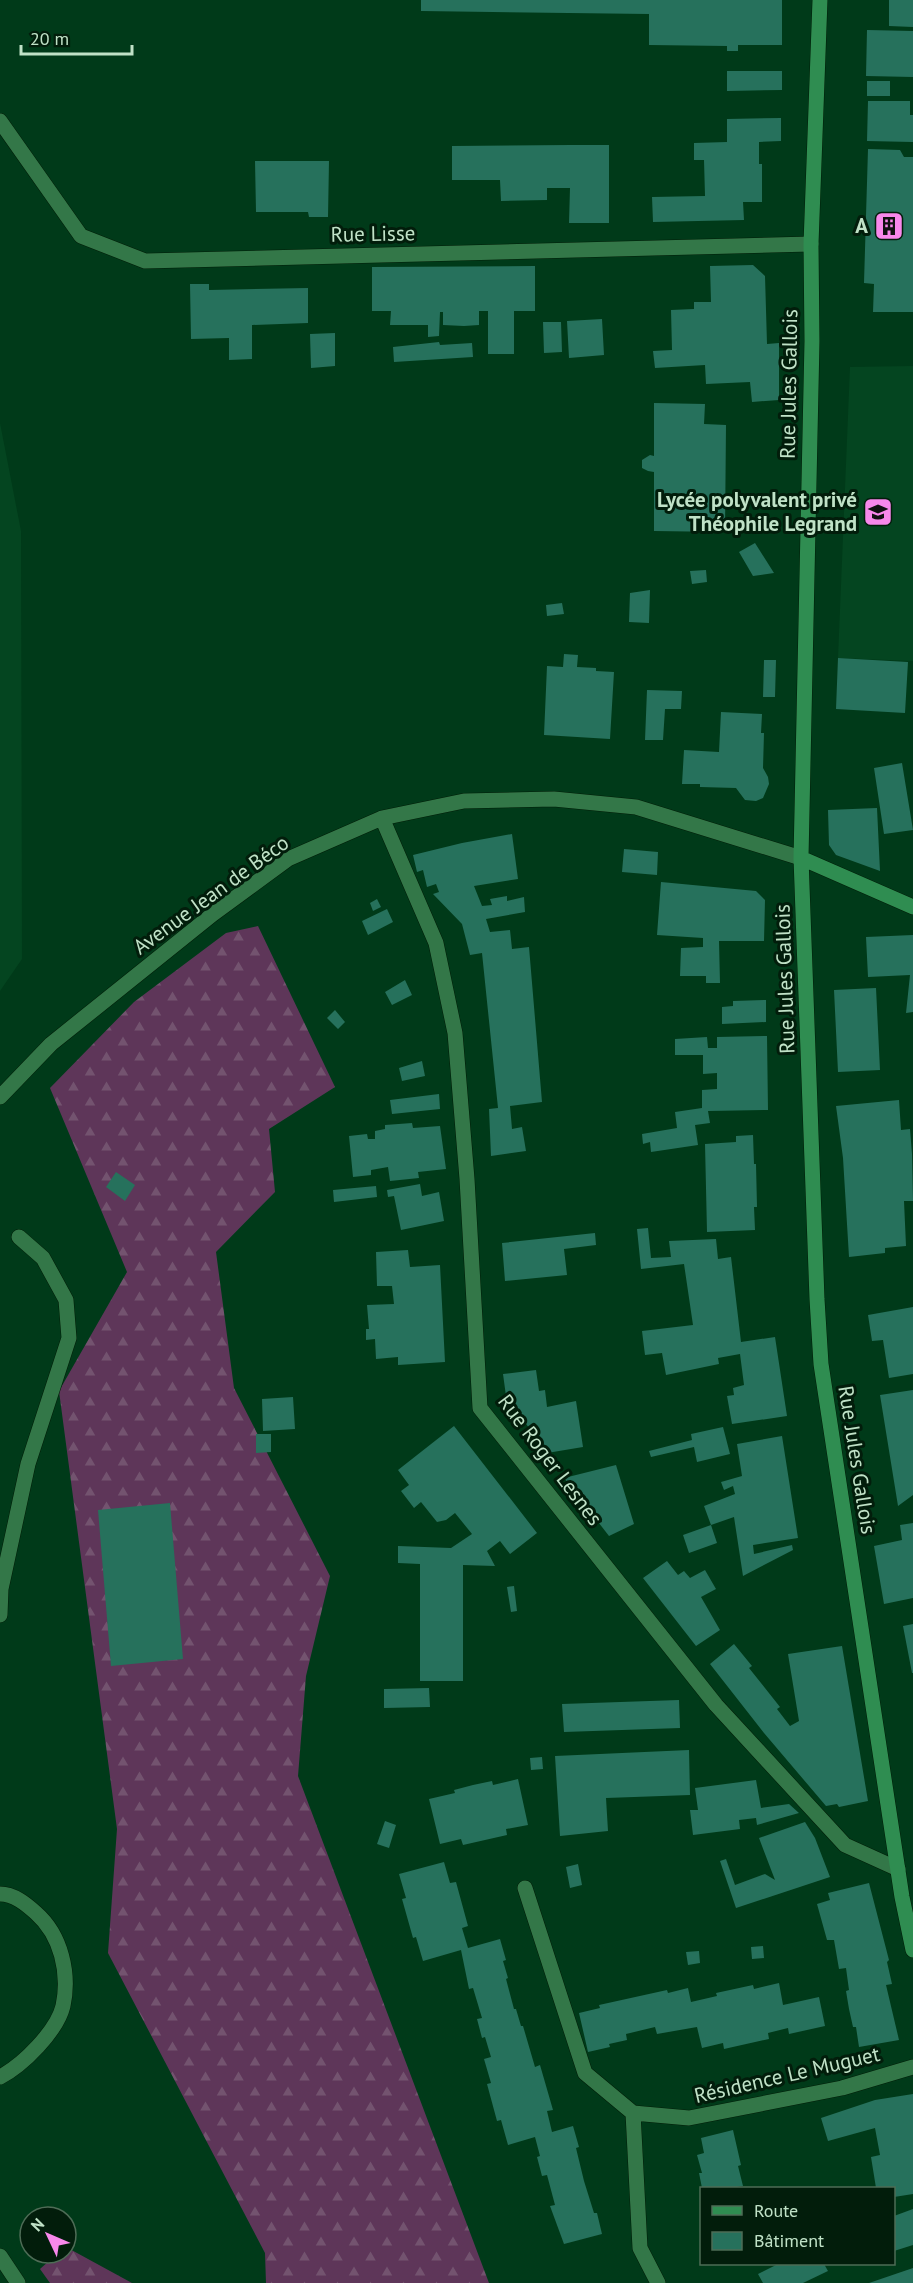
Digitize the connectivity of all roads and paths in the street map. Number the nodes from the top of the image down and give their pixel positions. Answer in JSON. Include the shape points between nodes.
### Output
{"nodes":[{"id":1,"x":820,"y":0,"type":"edge"},
{"id":2,"x":0,"y":121,"type":"edge"},
{"id":3,"x":811,"y":244,"type":"junction"},
{"id":4,"x":382,"y":818,"type":"junction"},
{"id":5,"x":801,"y":858,"type":"junction"},
{"id":6,"x":913,"y":907,"type":"edge"},
{"id":7,"x":0,"y":1097,"type":"edge"},
{"id":8,"x":20,"y":1237,"type":"dead end"},
{"id":9,"x":0,"y":1615,"type":"edge"},
{"id":10,"x":898,"y":1869,"type":"junction"},
{"id":11,"x":525,"y":1888,"type":"dead end"},
{"id":12,"x":0,"y":1894,"type":"edge"},
{"id":13,"x":913,"y":1950,"type":"edge"},
{"id":14,"x":913,"y":2067,"type":"edge"},
{"id":15,"x":0,"y":2077,"type":"edge"},
{"id":16,"x":633,"y":2114,"type":"junction"},
{"id":17,"x":0,"y":2256,"type":"edge"},
{"id":18,"x":18,"y":2283,"type":"edge"},
{"id":19,"x":658,"y":2283,"type":"edge"}],
"edges":[{"from":1,"to":3,"type":"street","name":"Rue Jules Gallois"},
{"from":2,"to":3,"type":"street","name":"Rue Lisse","via":[[81,236],[145,261]]},
{"from":3,"to":5,"type":"street","name":"Rue Jules Gallois"},
{"from":4,"to":5,"type":"street","name":"Avenue Jean de Béco","via":[[464,801],[554,799],[613,804],[636,807]]},
{"from":4,"to":7,"type":"street","name":"Avenue Jean de Béco","via":[[288,860],[222,907],[51,1044]]},
{"from":4,"to":10,"type":"street","name":"Rue Roger Lesnes","via":[[436,943],[455,1033],[480,1408],[716,1705],[845,1845]]},
{"from":5,"to":6,"type":"street"},
{"from":5,"to":10,"type":"street","name":"Rue Jules Gallois","via":[[821,1364]]},
{"from":8,"to":9,"type":"street","via":[[43,1258],[66,1300],[69,1338],[28,1464],[1,1589]]},
{"from":10,"to":13,"type":"street","name":"Rue Jules Gallois"},
{"from":11,"to":16,"type":"street","via":[[585,2073]]},
{"from":12,"to":15,"type":"street","via":[[24,1902],[48,1924],[65,1962],[63,2007],[42,2043]]},
{"from":14,"to":16,"type":"street","name":"Résidence Le Muguet","via":[[842,2088],[689,2118]]},
{"from":16,"to":19,"type":"street","via":[[640,2248]]},
{"from":17,"to":18,"type":"street"}]}
